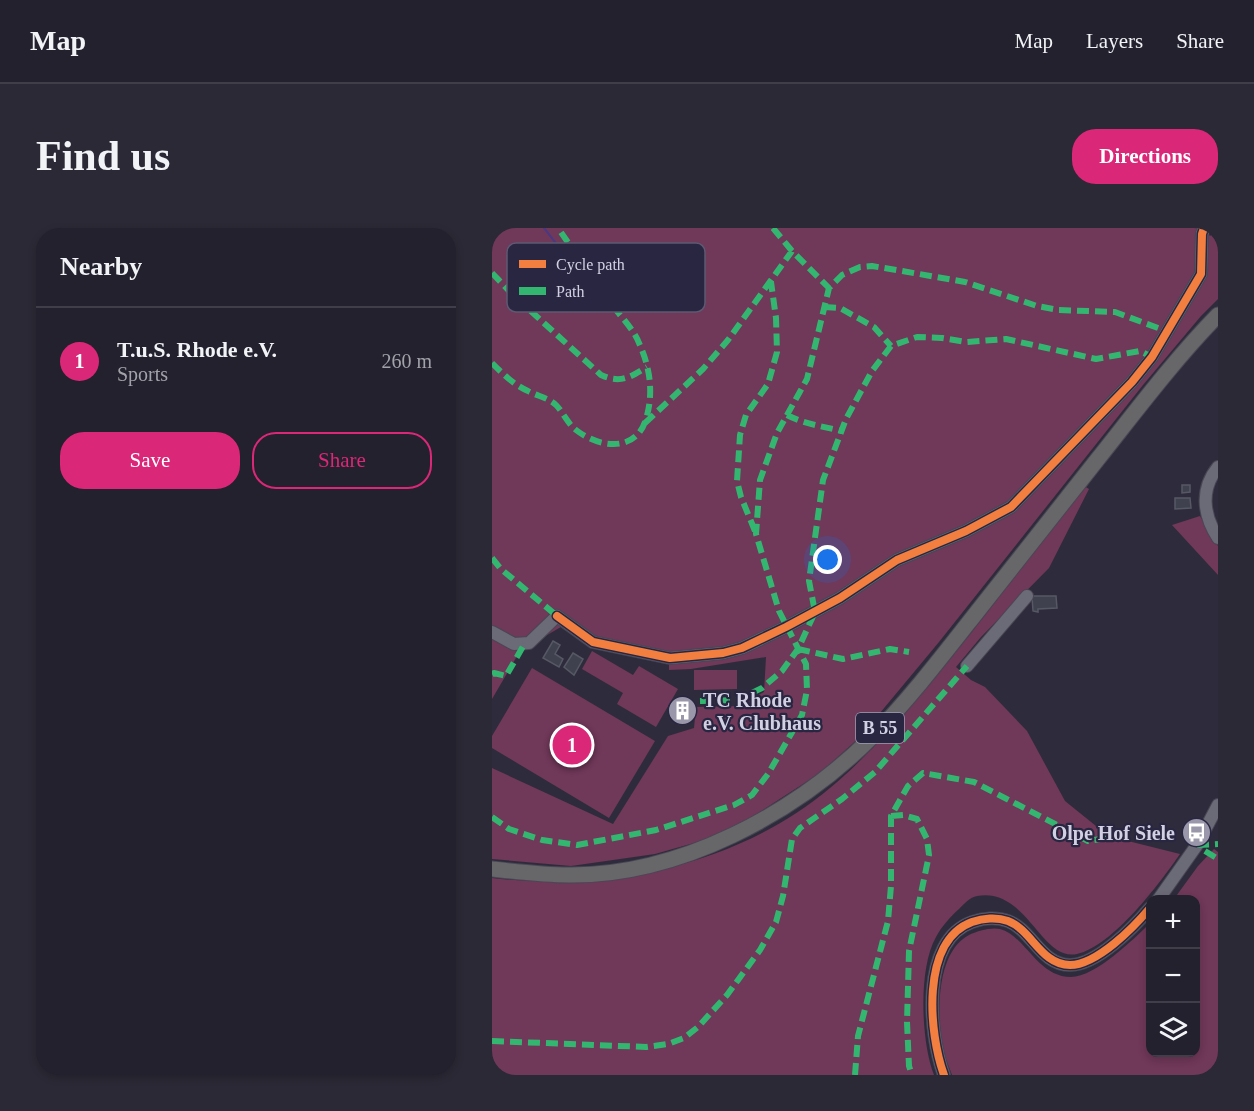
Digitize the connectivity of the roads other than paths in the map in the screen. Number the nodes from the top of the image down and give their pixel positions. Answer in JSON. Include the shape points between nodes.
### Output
{"nodes":[{"id":1,"x":1204,"y":228,"type":"edge"},
{"id":2,"x":1218,"y":315,"type":"edge"},
{"id":3,"x":1218,"y":467,"type":"edge"},
{"id":4,"x":1218,"y":538,"type":"edge"},
{"id":5,"x":1027,"y":597,"type":"dead end"},
{"id":6,"x":492,"y":632,"type":"edge"},
{"id":7,"x":967,"y":666,"type":"dead end"},
{"id":8,"x":1218,"y":805,"type":"edge"},
{"id":9,"x":492,"y":869,"type":"edge"},
{"id":10,"x":1162,"y":895,"type":"edge"},
{"id":11,"x":1146,"y":912,"type":"edge"},
{"id":12,"x":944,"y":1075,"type":"edge"}],
"edges":[{"from":1,"to":6,"type":"street","via":[[1201,273],[1152,357],[1011,507],[897,560],[840,598],[786,627],[723,653],[670,658],[593,642],[557,616],[529,643],[514,644]]},
{"from":2,"to":9,"type":"main road","number":"B 55","via":[[1149,393],[918,684],[873,737],[823,782],[742,832],[658,862],[571,875]]},
{"from":3,"to":4,"type":"street","via":[[1207,486],[1205,504]]},
{"from":5,"to":7,"type":"street"},
{"from":8,"to":10,"type":"street","via":[[1201,848]]},
{"from":11,"to":12,"type":"street","via":[[1109,947],[1090,960],[1071,965],[1053,961],[1007,921],[979,920],[956,931],[942,949],[934,989],[934,1040]]}]}
